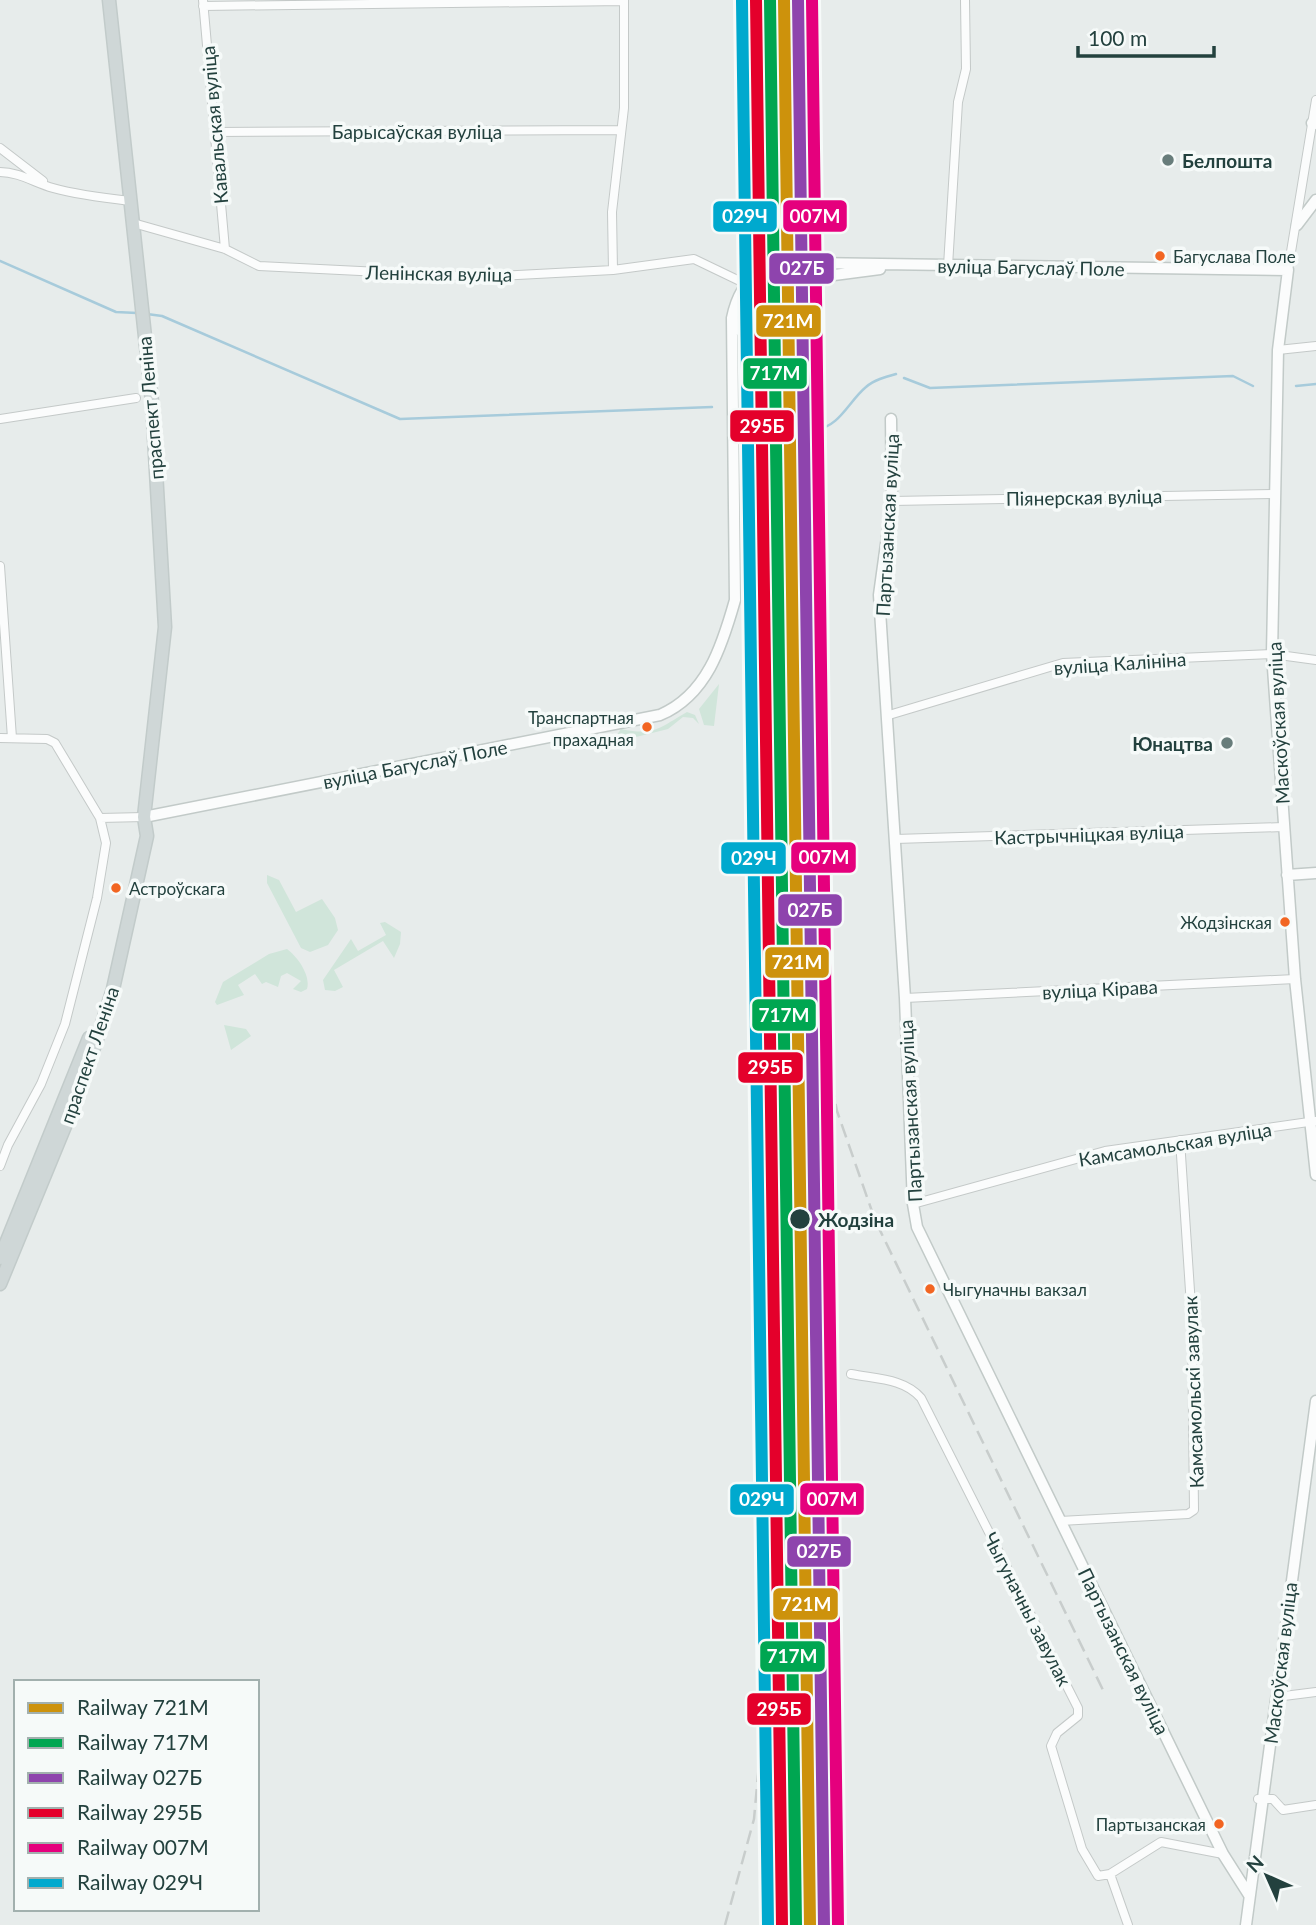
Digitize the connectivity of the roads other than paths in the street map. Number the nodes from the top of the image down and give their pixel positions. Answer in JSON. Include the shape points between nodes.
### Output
{"nodes":[{"id":1,"x":109,"y":0,"type":"edge"},
{"id":2,"x":624,"y":0,"type":"edge"},
{"id":3,"x":965,"y":0,"type":"edge"},
{"id":4,"x":203,"y":3,"type":"edge"},
{"id":5,"x":1316,"y":100,"type":"edge"},
{"id":6,"x":1314,"y":123,"type":"edge"},
{"id":7,"x":619,"y":130,"type":"junction"},
{"id":8,"x":215,"y":132,"type":"junction"},
{"id":9,"x":0,"y":148,"type":"edge"},
{"id":10,"x":0,"y":172,"type":"edge"},
{"id":11,"x":51,"y":187,"type":"junction"},
{"id":12,"x":130,"y":201,"type":"junction"},
{"id":13,"x":1316,"y":201,"type":"edge"},
{"id":14,"x":133,"y":223,"type":"junction"},
{"id":15,"x":1297,"y":225,"type":"junction"},
{"id":16,"x":225,"y":249,"type":"junction"},
{"id":17,"x":900,"y":265,"type":"junction"},
{"id":18,"x":948,"y":266,"type":"junction"},
{"id":19,"x":613,"y":270,"type":"junction"},
{"id":20,"x":1288,"y":270,"type":"junction"},
{"id":21,"x":746,"y":284,"type":"junction"},
{"id":22,"x":733,"y":339,"type":"junction"},
{"id":23,"x":1316,"y":346,"type":"edge"},
{"id":24,"x":1278,"y":350,"type":"junction"},
{"id":25,"x":136,"y":398,"type":"dead end"},
{"id":26,"x":0,"y":419,"type":"edge"},
{"id":27,"x":891,"y":419,"type":"dead end"},
{"id":28,"x":1276,"y":494,"type":"junction"},
{"id":29,"x":892,"y":501,"type":"junction"},
{"id":30,"x":0,"y":566,"type":"edge"},
{"id":31,"x":1272,"y":654,"type":"junction"},
{"id":32,"x":1316,"y":660,"type":"edge"},
{"id":33,"x":889,"y":715,"type":"junction"},
{"id":34,"x":0,"y":738,"type":"edge"},
{"id":35,"x":12,"y":738,"type":"junction"},
{"id":36,"x":144,"y":817,"type":"junction"},
{"id":37,"x":100,"y":818,"type":"junction"},
{"id":38,"x":1283,"y":827,"type":"junction"},
{"id":39,"x":895,"y":839,"type":"junction"},
{"id":40,"x":1316,"y":873,"type":"edge"},
{"id":41,"x":1287,"y":875,"type":"junction"},
{"id":42,"x":1295,"y":979,"type":"junction"},
{"id":43,"x":905,"y":998,"type":"junction"},
{"id":44,"x":1313,"y":1122,"type":"edge"},
{"id":45,"x":1180,"y":1140,"type":"junction"},
{"id":46,"x":0,"y":1166,"type":"edge"},
{"id":47,"x":1316,"y":1175,"type":"edge"},
{"id":48,"x":913,"y":1204,"type":"junction"},
{"id":49,"x":0,"y":1258,"type":"edge"},
{"id":50,"x":0,"y":1284,"type":"edge"},
{"id":51,"x":851,"y":1374,"type":"dead end"},
{"id":52,"x":1316,"y":1403,"type":"edge"},
{"id":53,"x":1060,"y":1521,"type":"junction"},
{"id":54,"x":1316,"y":1692,"type":"edge"},
{"id":55,"x":1276,"y":1697,"type":"junction"},
{"id":56,"x":1261,"y":1798,"type":"junction"},
{"id":57,"x":1316,"y":1805,"type":"edge"},
{"id":58,"x":1223,"y":1854,"type":"junction"},
{"id":59,"x":1110,"y":1874,"type":"junction"},
{"id":60,"x":1249,"y":1895,"type":"junction"},
{"id":61,"x":1128,"y":1925,"type":"edge"},
{"id":62,"x":1245,"y":1925,"type":"edge"}],
"edges":[{"from":1,"to":12,"type":"main road","name":"праспект Леніна"},
{"from":2,"to":4,"type":"street"},
{"from":2,"to":7,"type":"street","via":[[624,108]]},
{"from":3,"to":18,"type":"street","via":[[966,69],[958,102]]},
{"from":4,"to":8,"type":"street","name":"Кавальская вуліца"},
{"from":5,"to":6,"type":"street"},
{"from":6,"to":15,"type":"street"},
{"from":7,"to":8,"type":"street","name":"Барысаўская вуліца"},
{"from":7,"to":19,"type":"street"},
{"from":8,"to":16,"type":"street","name":"Кавальская вуліца"},
{"from":9,"to":11,"type":"street"},
{"from":10,"to":11,"type":"street"},
{"from":11,"to":12,"type":"street"},
{"from":12,"to":14,"type":"main road","name":"праспект Леніна"},
{"from":13,"to":15,"type":"main road"},
{"from":14,"to":16,"type":"street","name":"Ленінская вуліца"},
{"from":14,"to":36,"type":"main road","name":"праспект Леніна","via":[[165,627]]},
{"from":15,"to":20,"type":"street"},
{"from":16,"to":19,"type":"street","name":"Ленінская вуліца","via":[[259,267],[481,277]]},
{"from":17,"to":18,"type":"main road","name":"вуліца Багуслаў Поле"},
{"from":17,"to":21,"type":"main road","name":"вуліца Багуслаў Поле","via":[[775,266],[754,274]]},
{"from":17,"to":22,"type":"main road","name":"вуліца Багуслаў Поле","via":[[765,284],[742,305]]},
{"from":18,"to":20,"type":"main road","name":"вуліца Багуслаў Поле"},
{"from":19,"to":21,"type":"street","name":"Ленінская вуліца","via":[[694,259]]},
{"from":20,"to":24,"type":"main road","name":"Маскоўская вуліца"},
{"from":21,"to":22,"type":"main road","name":"вуліца Багуслаў Поле","via":[[735,303]]},
{"from":22,"to":36,"type":"main road","name":"вуліца Багуслаў Поле","via":[[735,600],[724,639],[707,674],[688,698],[660,715]]},
{"from":23,"to":24,"type":"street"},
{"from":24,"to":28,"type":"main road","name":"Маскоўская вуліца"},
{"from":25,"to":26,"type":"street"},
{"from":27,"to":29,"type":"main road","name":"Партызанская вуліца"},
{"from":28,"to":29,"type":"street","name":"Піянерская вуліца"},
{"from":28,"to":31,"type":"main road","name":"Маскоўская вуліца"},
{"from":29,"to":33,"type":"main road","name":"Партызанская вуліца","via":[[879,595]]},
{"from":30,"to":35,"type":"street"},
{"from":31,"to":32,"type":"street","name":"вуліца Калініна"},
{"from":31,"to":33,"type":"street","name":"вуліца Калініна","via":[[1063,663]]},
{"from":31,"to":38,"type":"main road","name":"Маскоўская вуліца"},
{"from":33,"to":39,"type":"main road","name":"Партызанская вуліца"},
{"from":34,"to":35,"type":"street"},
{"from":35,"to":37,"type":"street","via":[[55,743]]},
{"from":36,"to":37,"type":"street"},
{"from":36,"to":49,"type":"main road","name":"праспект Леніна","via":[[102,1000]]},
{"from":36,"to":50,"type":"main road","name":"праспект Леніна","via":[[147,836],[102,1024]]},
{"from":37,"to":46,"type":"street","via":[[106,843],[97,898],[65,1024]]},
{"from":38,"to":39,"type":"street","name":"Кастрычніцкая вуліца"},
{"from":38,"to":41,"type":"main road","name":"Маскоўская вуліца"},
{"from":39,"to":43,"type":"main road","name":"Партызанская вуліца"},
{"from":40,"to":41,"type":"main road"},
{"from":41,"to":42,"type":"main road","name":"Маскоўская вуліца"},
{"from":42,"to":43,"type":"street","name":"вуліца Кірава"},
{"from":42,"to":44,"type":"main road","name":"Маскоўская вуліца"},
{"from":43,"to":48,"type":"main road","name":"Партызанская вуліца"},
{"from":44,"to":45,"type":"street","name":"Камсамольская вуліца"},
{"from":44,"to":47,"type":"main road","name":"Маскоўская вуліца"},
{"from":45,"to":48,"type":"street","name":"Камсамольская вуліца","via":[[1105,1151]]},
{"from":45,"to":53,"type":"street","name":"Камсамольскі завулак","via":[[1192,1321],[1194,1510]]},
{"from":48,"to":53,"type":"main road","name":"Партызанская вуліца","via":[[933,1264]]},
{"from":51,"to":59,"type":"street","name":"Чыгуначны завулак","via":[[913,1388],[927,1409],[1078,1708],[1078,1716],[1056,1733],[1051,1746],[1082,1849],[1098,1876]]},
{"from":52,"to":55,"type":"main road","name":"Маскоўская вуліца"},
{"from":53,"to":58,"type":"main road","name":"Партызанская вуліца"},
{"from":54,"to":55,"type":"street"},
{"from":55,"to":56,"type":"main road","name":"Маскоўская вуліца"},
{"from":56,"to":57,"type":"street","via":[[1273,1799],[1283,1810]]},
{"from":56,"to":60,"type":"main road","name":"Маскоўская вуліца"},
{"from":58,"to":59,"type":"street","via":[[1161,1842]]},
{"from":58,"to":60,"type":"main road","name":"Партызанская вуліца"},
{"from":59,"to":61,"type":"street"},
{"from":60,"to":62,"type":"main road","name":"Маскоўская вуліца"}]}
